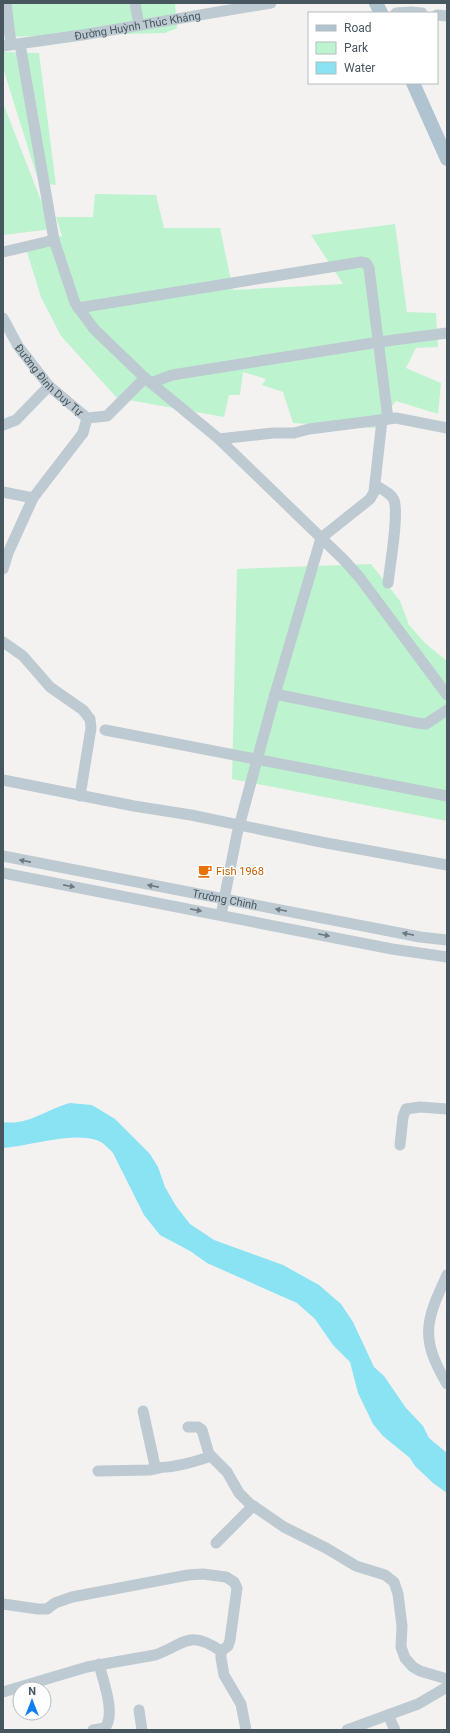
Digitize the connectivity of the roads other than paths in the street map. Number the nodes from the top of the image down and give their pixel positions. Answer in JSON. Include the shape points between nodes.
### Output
{"nodes":[{"id":1,"x":6,"y":3,"type":"edge"},
{"id":2,"x":135,"y":3,"type":"edge"},
{"id":3,"x":271,"y":3,"type":"edge"},
{"id":4,"x":376,"y":3,"type":"edge"},
{"id":5,"x":380,"y":12,"type":"edge"},
{"id":6,"x":139,"y":25,"type":"junction"},
{"id":7,"x":11,"y":45,"type":"edge"},
{"id":8,"x":413,"y":84,"type":"edge"},
{"id":9,"x":447,"y":159,"type":"edge"},
{"id":10,"x":54,"y":240,"type":"junction"},
{"id":11,"x":3,"y":252,"type":"edge"},
{"id":12,"x":78,"y":308,"type":"junction"},
{"id":13,"x":3,"y":318,"type":"edge"},
{"id":14,"x":447,"y":333,"type":"edge"},
{"id":15,"x":380,"y":342,"type":"junction"},
{"id":16,"x":148,"y":381,"type":"junction"},
{"id":17,"x":49,"y":386,"type":"junction"},
{"id":18,"x":88,"y":418,"type":"junction"},
{"id":19,"x":385,"y":419,"type":"junction"},
{"id":20,"x":3,"y":425,"type":"edge"},
{"id":21,"x":447,"y":428,"type":"edge"},
{"id":22,"x":219,"y":439,"type":"junction"},
{"id":23,"x":375,"y":485,"type":"junction"},
{"id":24,"x":3,"y":492,"type":"edge"},
{"id":25,"x":34,"y":498,"type":"junction"},
{"id":26,"x":321,"y":538,"type":"junction"},
{"id":27,"x":5,"y":552,"type":"edge"},
{"id":28,"x":3,"y":569,"type":"edge"},
{"id":29,"x":388,"y":583,"type":"dead end"},
{"id":30,"x":3,"y":642,"type":"edge"},
{"id":31,"x":274,"y":694,"type":"junction"},
{"id":32,"x":447,"y":695,"type":"edge"},
{"id":33,"x":447,"y":710,"type":"edge"},
{"id":34,"x":105,"y":730,"type":"dead end"},
{"id":35,"x":257,"y":760,"type":"junction"},
{"id":36,"x":3,"y":780,"type":"edge"},
{"id":37,"x":80,"y":796,"type":"junction"},
{"id":38,"x":447,"y":796,"type":"edge"},
{"id":39,"x":240,"y":825,"type":"junction"},
{"id":40,"x":3,"y":856,"type":"edge"},
{"id":41,"x":447,"y":864,"type":"edge"},
{"id":42,"x":3,"y":873,"type":"edge"},
{"id":43,"x":224,"y":900,"type":"junction"},
{"id":44,"x":221,"y":915,"type":"junction"},
{"id":45,"x":447,"y":940,"type":"edge"},
{"id":46,"x":447,"y":957,"type":"edge"},
{"id":47,"x":447,"y":1109,"type":"edge"},
{"id":48,"x":400,"y":1145,"type":"dead end"},
{"id":49,"x":447,"y":1275,"type":"edge"},
{"id":50,"x":447,"y":1384,"type":"edge"},
{"id":51,"x":143,"y":1411,"type":"dead end"},
{"id":52,"x":188,"y":1427,"type":"dead end"},
{"id":53,"x":211,"y":1456,"type":"junction"},
{"id":54,"x":159,"y":1468,"type":"junction"},
{"id":55,"x":98,"y":1471,"type":"dead end"},
{"id":56,"x":253,"y":1506,"type":"junction"},
{"id":57,"x":216,"y":1543,"type":"dead end"},
{"id":58,"x":3,"y":1604,"type":"edge"},
{"id":59,"x":222,"y":1651,"type":"junction"},
{"id":60,"x":100,"y":1664,"type":"junction"},
{"id":61,"x":447,"y":1679,"type":"edge"},
{"id":62,"x":447,"y":1687,"type":"edge"},
{"id":63,"x":3,"y":1692,"type":"edge"},
{"id":64,"x":139,"y":1710,"type":"dead end"},
{"id":65,"x":388,"y":1715,"type":"junction"},
{"id":66,"x":93,"y":1730,"type":"edge"},
{"id":67,"x":142,"y":1730,"type":"edge"},
{"id":68,"x":246,"y":1730,"type":"edge"},
{"id":69,"x":348,"y":1730,"type":"edge"},
{"id":70,"x":395,"y":1730,"type":"edge"}],
"edges":[{"from":1,"to":7,"type":"street"},
{"from":2,"to":6,"type":"street"},
{"from":3,"to":6,"type":"street","name":"Đường Huỳnh Thúc Kháng"},
{"from":4,"to":5,"type":"main road"},
{"from":6,"to":7,"type":"street","name":"Đường Huỳnh Thúc Kháng"},
{"from":7,"to":10,"type":"street"},
{"from":8,"to":9,"type":"main road"},
{"from":10,"to":11,"type":"street"},
{"from":10,"to":12,"type":"street"},
{"from":12,"to":15,"type":"street","via":[[361,262],[366,263],[369,268]]},
{"from":12,"to":16,"type":"street","via":[[94,330]]},
{"from":13,"to":17,"type":"street","name":"Đường Đinh Duy Tự","via":[[18,346]]},
{"from":14,"to":15,"type":"street"},
{"from":15,"to":16,"type":"street"},
{"from":15,"to":19,"type":"street"},
{"from":16,"to":18,"type":"street","via":[[107,416]]},
{"from":16,"to":22,"type":"street"},
{"from":17,"to":18,"type":"street","name":"Đường Đinh Duy Tự"},
{"from":17,"to":20,"type":"street","via":[[16,420]]},
{"from":18,"to":25,"type":"street","via":[[83,434]]},
{"from":19,"to":21,"type":"street","via":[[396,418]]},
{"from":19,"to":22,"type":"street","via":[[294,433]]},
{"from":19,"to":23,"type":"street"},
{"from":22,"to":26,"type":"street"},
{"from":23,"to":26,"type":"street","via":[[370,499]]},
{"from":23,"to":29,"type":"street","via":[[391,495],[396,513]]},
{"from":24,"to":25,"type":"street"},
{"from":25,"to":27,"type":"street"},
{"from":26,"to":31,"type":"street"},
{"from":26,"to":32,"type":"street","via":[[360,578]]},
{"from":27,"to":28,"type":"street"},
{"from":30,"to":37,"type":"street","via":[[23,656],[50,687],[83,710],[90,719],[91,728]]},
{"from":31,"to":33,"type":"street","via":[[426,724]]},
{"from":31,"to":35,"type":"street"},
{"from":34,"to":35,"type":"street"},
{"from":35,"to":38,"type":"street"},
{"from":35,"to":39,"type":"street"},
{"from":36,"to":37,"type":"street"},
{"from":37,"to":39,"type":"street"},
{"from":39,"to":41,"type":"street"},
{"from":39,"to":43,"type":"street"},
{"from":43,"to":40,"type":"street","name":"Trường Chinh","one_way":true},
{"from":42,"to":44,"type":"street","name":"Trường Chinh","one_way":true},
{"from":43,"to":44,"type":"street"},
{"from":45,"to":43,"type":"street","name":"Trường Chinh","one_way":true},
{"from":44,"to":46,"type":"street","name":"Trường Chinh","one_way":true,"via":[[392,949]]},
{"from":47,"to":48,"type":"street","via":[[406,1109]]},
{"from":49,"to":50,"type":"street","via":[[428,1328],[430,1346]]},
{"from":51,"to":54,"type":"street","via":[[155,1466]]},
{"from":52,"to":53,"type":"street","via":[[198,1427],[202,1430]]},
{"from":53,"to":54,"type":"street"},
{"from":53,"to":56,"type":"street","via":[[227,1472],[238,1494]]},
{"from":54,"to":55,"type":"street"},
{"from":56,"to":57,"type":"street"},
{"from":56,"to":61,"type":"street","via":[[356,1566],[385,1576],[394,1582],[402,1626],[401,1647],[405,1658],[420,1671]]},
{"from":58,"to":59,"type":"street","via":[[47,1608],[72,1597],[188,1574],[220,1576],[234,1582],[238,1588],[230,1640]]},
{"from":59,"to":60,"type":"street","via":[[208,1643],[189,1639],[155,1655],[126,1662]]},
{"from":59,"to":68,"type":"street","via":[[220,1658],[224,1674],[241,1704]]},
{"from":60,"to":63,"type":"street","via":[[37,1680]]},
{"from":60,"to":66,"type":"street","via":[[109,1717],[105,1728]]},
{"from":62,"to":65,"type":"street","via":[[418,1704]]},
{"from":64,"to":67,"type":"street"},
{"from":65,"to":69,"type":"street"},
{"from":65,"to":70,"type":"street"}]}
